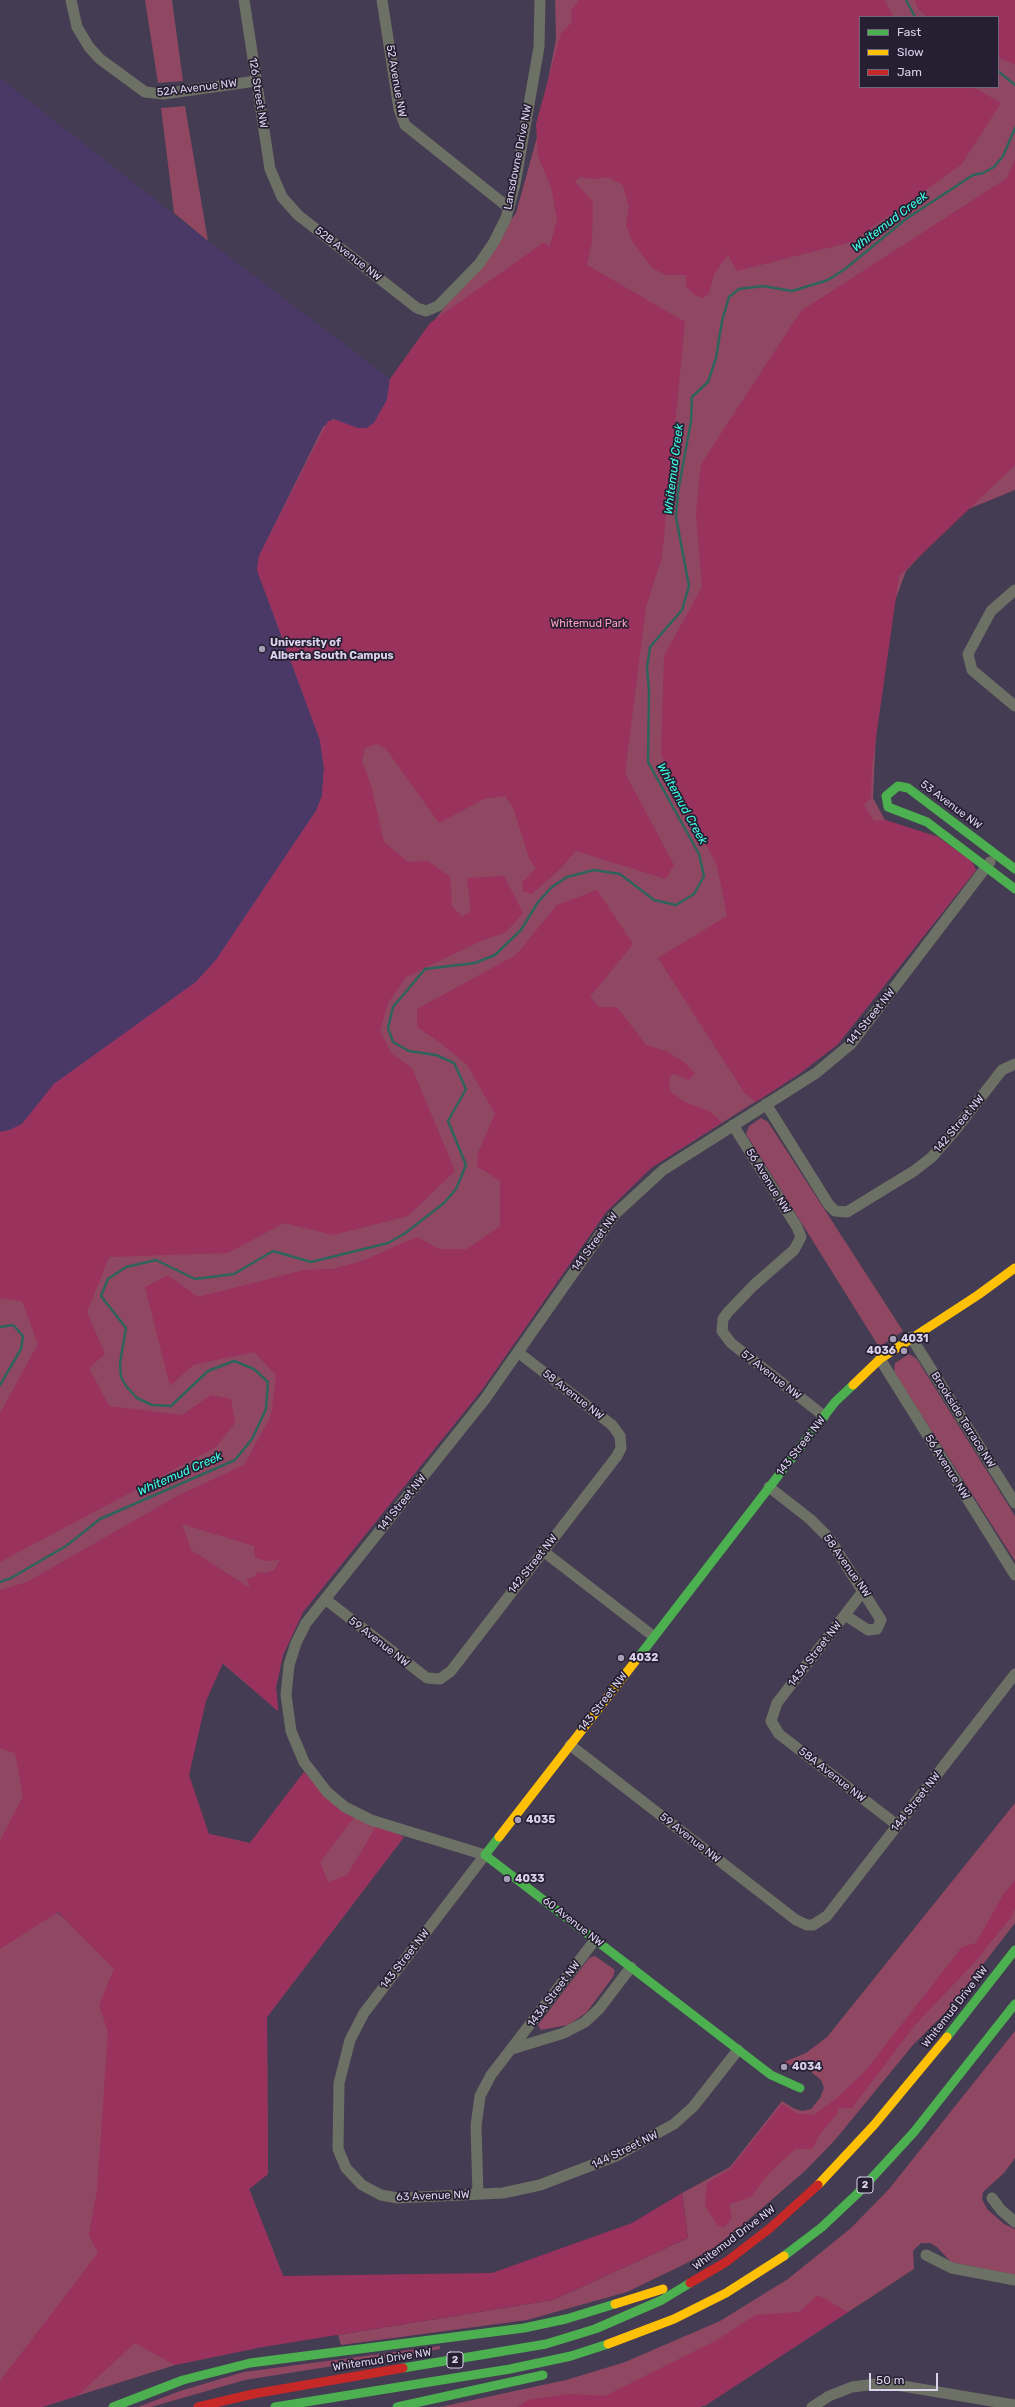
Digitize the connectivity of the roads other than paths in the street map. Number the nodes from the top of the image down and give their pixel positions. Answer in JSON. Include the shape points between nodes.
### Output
{"nodes":[{"id":1,"x":71,"y":0,"type":"edge"},
{"id":2,"x":244,"y":0,"type":"edge"},
{"id":3,"x":382,"y":0,"type":"edge"},
{"id":4,"x":540,"y":0,"type":"edge"},
{"id":5,"x":256,"y":81,"type":"junction"},
{"id":6,"x":276,"y":185,"type":"joint"},
{"id":7,"x":509,"y":208,"type":"junction"},
{"id":8,"x":431,"y":311,"type":"joint"},
{"id":9,"x":1015,"y":590,"type":"edge"},
{"id":10,"x":1015,"y":706,"type":"edge"},
{"id":11,"x":996,"y":854,"type":"junction"},
{"id":12,"x":986,"y":867,"type":"junction"},
{"id":13,"x":1015,"y":869,"type":"edge"},
{"id":14,"x":1015,"y":889,"type":"edge"},
{"id":15,"x":1014,"y":1064,"type":"edge"},
{"id":16,"x":766,"y":1104,"type":"junction"},
{"id":17,"x":733,"y":1125,"type":"junction"},
{"id":18,"x":1015,"y":1268,"type":"edge"},
{"id":19,"x":722,"y":1330,"type":"joint"},
{"id":20,"x":911,"y":1337,"type":"junction"},
{"id":21,"x":519,"y":1353,"type":"junction"},
{"id":22,"x":880,"y":1359,"type":"junction"},
{"id":23,"x":824,"y":1416,"type":"junction"},
{"id":24,"x":622,"y":1440,"type":"joint"},
{"id":25,"x":769,"y":1487,"type":"junction"},
{"id":26,"x":1015,"y":1503,"type":"edge"},
{"id":27,"x":543,"y":1551,"type":"junction"},
{"id":28,"x":1015,"y":1576,"type":"edge"},
{"id":29,"x":864,"y":1590,"type":"junction"},
{"id":30,"x":325,"y":1599,"type":"junction"},
{"id":31,"x":845,"y":1615,"type":"junction"},
{"id":32,"x":654,"y":1636,"type":"junction"},
{"id":33,"x":1015,"y":1674,"type":"edge"},
{"id":34,"x":436,"y":1680,"type":"joint"},
{"id":35,"x":286,"y":1706,"type":"joint"},
{"id":36,"x":771,"y":1721,"type":"joint"},
{"id":37,"x":570,"y":1745,"type":"junction"},
{"id":38,"x":897,"y":1826,"type":"junction"},
{"id":39,"x":485,"y":1855,"type":"junction"},
{"id":40,"x":813,"y":1925,"type":"joint"},
{"id":41,"x":595,"y":1940,"type":"junction"},
{"id":42,"x":1015,"y":1950,"type":"edge"},
{"id":43,"x":631,"y":1967,"type":"junction"},
{"id":44,"x":1015,"y":2004,"type":"edge"},
{"id":45,"x":512,"y":2049,"type":"junction"},
{"id":46,"x":738,"y":2050,"type":"junction"},
{"id":47,"x":800,"y":2088,"type":"dead end"},
{"id":48,"x":337,"y":2125,"type":"joint"},
{"id":49,"x":478,"y":2194,"type":"junction"},
{"id":50,"x":992,"y":2198,"type":"dead end"},
{"id":51,"x":1015,"y":2222,"type":"edge"},
{"id":52,"x":926,"y":2255,"type":"dead end"},
{"id":53,"x":702,"y":2278,"type":"junction"},
{"id":54,"x":1015,"y":2280,"type":"edge"},
{"id":55,"x":674,"y":2319,"type":"junction"},
{"id":56,"x":623,"y":2349,"type":"dead end"},
{"id":57,"x":552,"y":2372,"type":"dead end"},
{"id":58,"x":1015,"y":2405,"type":"edge"},
{"id":59,"x":113,"y":2407,"type":"edge"},
{"id":60,"x":198,"y":2407,"type":"edge"},
{"id":61,"x":275,"y":2407,"type":"edge"},
{"id":62,"x":397,"y":2407,"type":"edge"},
{"id":63,"x":812,"y":2407,"type":"edge"}],
"edges":[{"from":1,"to":5,"type":"street","name":"52A Avenue NW","via":[[77,27],[85,41],[100,59],[139,90],[150,94],[162,94]]},
{"from":2,"to":5,"type":"street","name":"126 Street NW"},
{"from":3,"to":7,"type":"street","name":"52 Avenue NW","via":[[402,121],[413,134]]},
{"from":4,"to":7,"type":"street","name":"Lansdowne Drive NW","via":[[539,47]]},
{"from":5,"to":6,"type":"street","name":"126 Street NW","via":[[270,169]]},
{"from":6,"to":8,"type":"street","name":"52B Avenue NW","via":[[282,197],[298,215],[417,308]]},
{"from":7,"to":8,"type":"street","name":"Lansdowne Drive NW","via":[[497,237],[479,264]]},
{"from":9,"to":10,"type":"street","via":[[991,611],[968,654],[972,670]]},
{"from":11,"to":12,"type":"street","name":"141 Street NW"},
{"from":11,"to":12,"type":"main road","name":"53 Avenue NW","via":[[908,788],[898,786],[889,793],[886,803],[888,807],[927,822]]},
{"from":11,"to":13,"type":"main road","name":"53 Avenue NW"},
{"from":12,"to":14,"type":"main road","name":"53 Avenue NW"},
{"from":12,"to":16,"type":"street","name":"141 Street NW","via":[[851,1044],[816,1073]]},
{"from":15,"to":16,"type":"street","name":"142 Street NW","via":[[1002,1070],[947,1141],[923,1164],[847,1212],[838,1212],[827,1202]]},
{"from":16,"to":17,"type":"street","name":"141 Street NW"},
{"from":17,"to":19,"type":"street","name":"56 Avenue NW","via":[[801,1237],[794,1250],[728,1312],[723,1319]]},
{"from":17,"to":21,"type":"street","name":"141 Street NW","via":[[663,1170],[614,1215]]},
{"from":18,"to":20,"type":"main road","name":"143 Street NW","via":[[978,1295]]},
{"from":19,"to":23,"type":"street","name":"57 Avenue NW","via":[[731,1343]]},
{"from":20,"to":22,"type":"main road","name":"143 Street NW"},
{"from":20,"to":26,"type":"street","name":"Brookside Terrace NW"},
{"from":21,"to":24,"type":"street","name":"58 Avenue NW","via":[[612,1425]]},
{"from":21,"to":30,"type":"street","name":"141 Street NW","via":[[482,1404]]},
{"from":22,"to":23,"type":"main road","name":"143 Street NW"},
{"from":22,"to":28,"type":"street","name":"56 Avenue NW"},
{"from":23,"to":25,"type":"main road","name":"143 Street NW"},
{"from":24,"to":27,"type":"street","name":"142 Street NW","via":[[617,1456]]},
{"from":25,"to":29,"type":"street","name":"58 Avenue NW","via":[[810,1519],[829,1538]]},
{"from":25,"to":32,"type":"main road","name":"143 Street NW"},
{"from":27,"to":32,"type":"street"},
{"from":27,"to":34,"type":"street","name":"142 Street NW","via":[[451,1671]]},
{"from":29,"to":31,"type":"street","name":"143A Street NW"},
{"from":29,"to":31,"type":"street","name":"58 Avenue NW","via":[[881,1615],[879,1626],[874,1630],[865,1629]]},
{"from":30,"to":34,"type":"street","name":"59 Avenue NW","via":[[422,1675]]},
{"from":30,"to":35,"type":"street","name":"141 Street NW","via":[[306,1623],[296,1643],[287,1675]]},
{"from":31,"to":36,"type":"street","name":"143A Street NW","via":[[777,1703]]},
{"from":32,"to":37,"type":"main road","name":"143 Street NW"},
{"from":33,"to":38,"type":"street","name":"144 Street NW"},
{"from":35,"to":39,"type":"street","name":"60 Avenue NW","via":[[291,1731],[301,1756],[317,1781],[336,1799],[371,1820]]},
{"from":36,"to":38,"type":"street","name":"58A Avenue NW","via":[[779,1734]]},
{"from":37,"to":39,"type":"main road","name":"143 Street NW"},
{"from":37,"to":40,"type":"street","name":"59 Avenue NW","via":[[796,1920]]},
{"from":38,"to":40,"type":"street","name":"144 Street NW","via":[[827,1916]]},
{"from":39,"to":41,"type":"main road","name":"60 Avenue NW"},
{"from":39,"to":48,"type":"street","name":"143 Street NW","via":[[359,2020],[342,2068]]},
{"from":41,"to":43,"type":"main road","name":"60 Avenue NW"},
{"from":41,"to":45,"type":"street","name":"143A Street NW"},
{"from":42,"to":53,"type":"main road","name":"Whitemud Drive NW","number":"2","via":[[914,2078],[836,2167],[769,2229]]},
{"from":43,"to":45,"type":"street","name":"143A Street NW","via":[[599,2009],[585,2022],[564,2033]]},
{"from":43,"to":46,"type":"main road","name":"60 Avenue NW"},
{"from":44,"to":55,"type":"main road","number":"2","via":[[914,2132],[858,2193],[822,2227],[748,2280]]},
{"from":45,"to":49,"type":"street","name":"143A Street NW","via":[[487,2082],[478,2103]]},
{"from":46,"to":47,"type":"main road","name":"60 Avenue NW","via":[[776,2078]]},
{"from":46,"to":49,"type":"street","name":"144 Street NW","via":[[687,2114],[658,2135],[590,2168],[540,2186],[503,2193]]},
{"from":48,"to":49,"type":"street","name":"63 Avenue NW","via":[[341,2160],[353,2178],[371,2191],[398,2198]]},
{"from":50,"to":51,"type":"street"},
{"from":52,"to":54,"type":"street","via":[[952,2268]]},
{"from":53,"to":59,"type":"main road","via":[[578,2316],[524,2328],[250,2363],[221,2369],[183,2380]]},
{"from":53,"to":60,"type":"main road","name":"Whitemud Drive NW","number":"2","via":[[623,2318],[546,2344],[253,2394]]},
{"from":55,"to":56,"type":"main road"},
{"from":55,"to":61,"type":"main road","number":"2","via":[[571,2356],[510,2369]]},
{"from":57,"to":62,"type":"main road","via":[[460,2395]]},
{"from":58,"to":63,"type":"street","via":[[885,2383],[863,2384],[840,2391]]}]}
